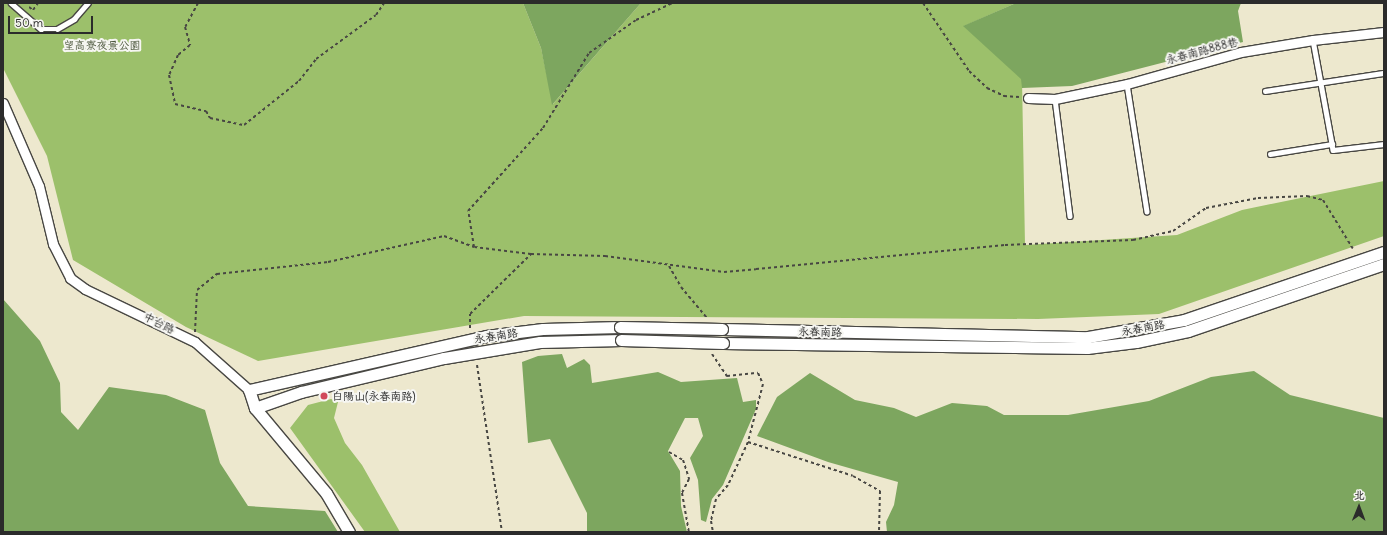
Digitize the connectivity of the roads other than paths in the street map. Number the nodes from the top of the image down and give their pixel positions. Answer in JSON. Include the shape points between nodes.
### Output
{"nodes":[{"id":1,"x":11,"y":3,"type":"edge"},
{"id":2,"x":88,"y":3,"type":"edge"},
{"id":3,"x":1384,"y":32,"type":"edge"},
{"id":4,"x":1313,"y":40,"type":"junction"},
{"id":5,"x":1383,"y":73,"type":"dead end"},
{"id":6,"x":1321,"y":82,"type":"junction"},
{"id":7,"x":1127,"y":84,"type":"junction"},
{"id":8,"x":1265,"y":91,"type":"dead end"},
{"id":9,"x":1028,"y":98,"type":"road end"},
{"id":10,"x":1055,"y":99,"type":"junction"},
{"id":11,"x":3,"y":103,"type":"edge"},
{"id":12,"x":1332,"y":144,"type":"junction"},
{"id":13,"x":1384,"y":144,"type":"edge"},
{"id":14,"x":1270,"y":154,"type":"dead end"},
{"id":15,"x":1147,"y":211,"type":"dead end"},
{"id":16,"x":1070,"y":216,"type":"dead end"},
{"id":17,"x":1384,"y":252,"type":"edge"},
{"id":18,"x":1384,"y":264,"type":"edge"},
{"id":19,"x":1186,"y":326,"type":"junction"},
{"id":20,"x":1087,"y":342,"type":"junction"},
{"id":21,"x":249,"y":390,"type":"junction"},
{"id":22,"x":255,"y":408,"type":"junction"},
{"id":23,"x":349,"y":532,"type":"edge"}],
"edges":[{"from":1,"to":2,"type":"lane","via":[[41,29],[57,30],[74,19]]},
{"from":3,"to":4,"type":"street","name":"永春南路888巷"},
{"from":4,"to":6,"type":"lane"},
{"from":4,"to":7,"type":"street","name":"永春南路888巷","via":[[1241,52]]},
{"from":5,"to":6,"type":"lane"},
{"from":6,"to":8,"type":"lane"},
{"from":6,"to":12,"type":"lane"},
{"from":7,"to":10,"type":"street","name":"永春南路888巷"},
{"from":7,"to":15,"type":"lane"},
{"from":9,"to":10,"type":"street","name":"永春南路888巷"},
{"from":10,"to":16,"type":"lane"},
{"from":11,"to":21,"type":"street","name":"中台路","via":[[39,186],[53,244],[70,278],[85,289],[195,342]]},
{"from":12,"to":13,"type":"lane","via":[[1333,150]]},
{"from":12,"to":14,"type":"lane"},
{"from":17,"to":19,"type":"street","name":"永春南路"},
{"from":18,"to":19,"type":"street","name":"永春南路"},
{"from":19,"to":20,"type":"street","name":"永春南路"},
{"from":20,"to":21,"type":"street","name":"永春南路","bridge":true,"via":[[722,329],[542,329],[486,336]]},
{"from":20,"to":22,"type":"street","name":"永春南路","bridge":true,"via":[[540,342],[444,358],[301,392]]},
{"from":21,"to":22,"type":"street","name":"中台路"},
{"from":22,"to":23,"type":"street","name":"中台路","via":[[326,493]]}]}
